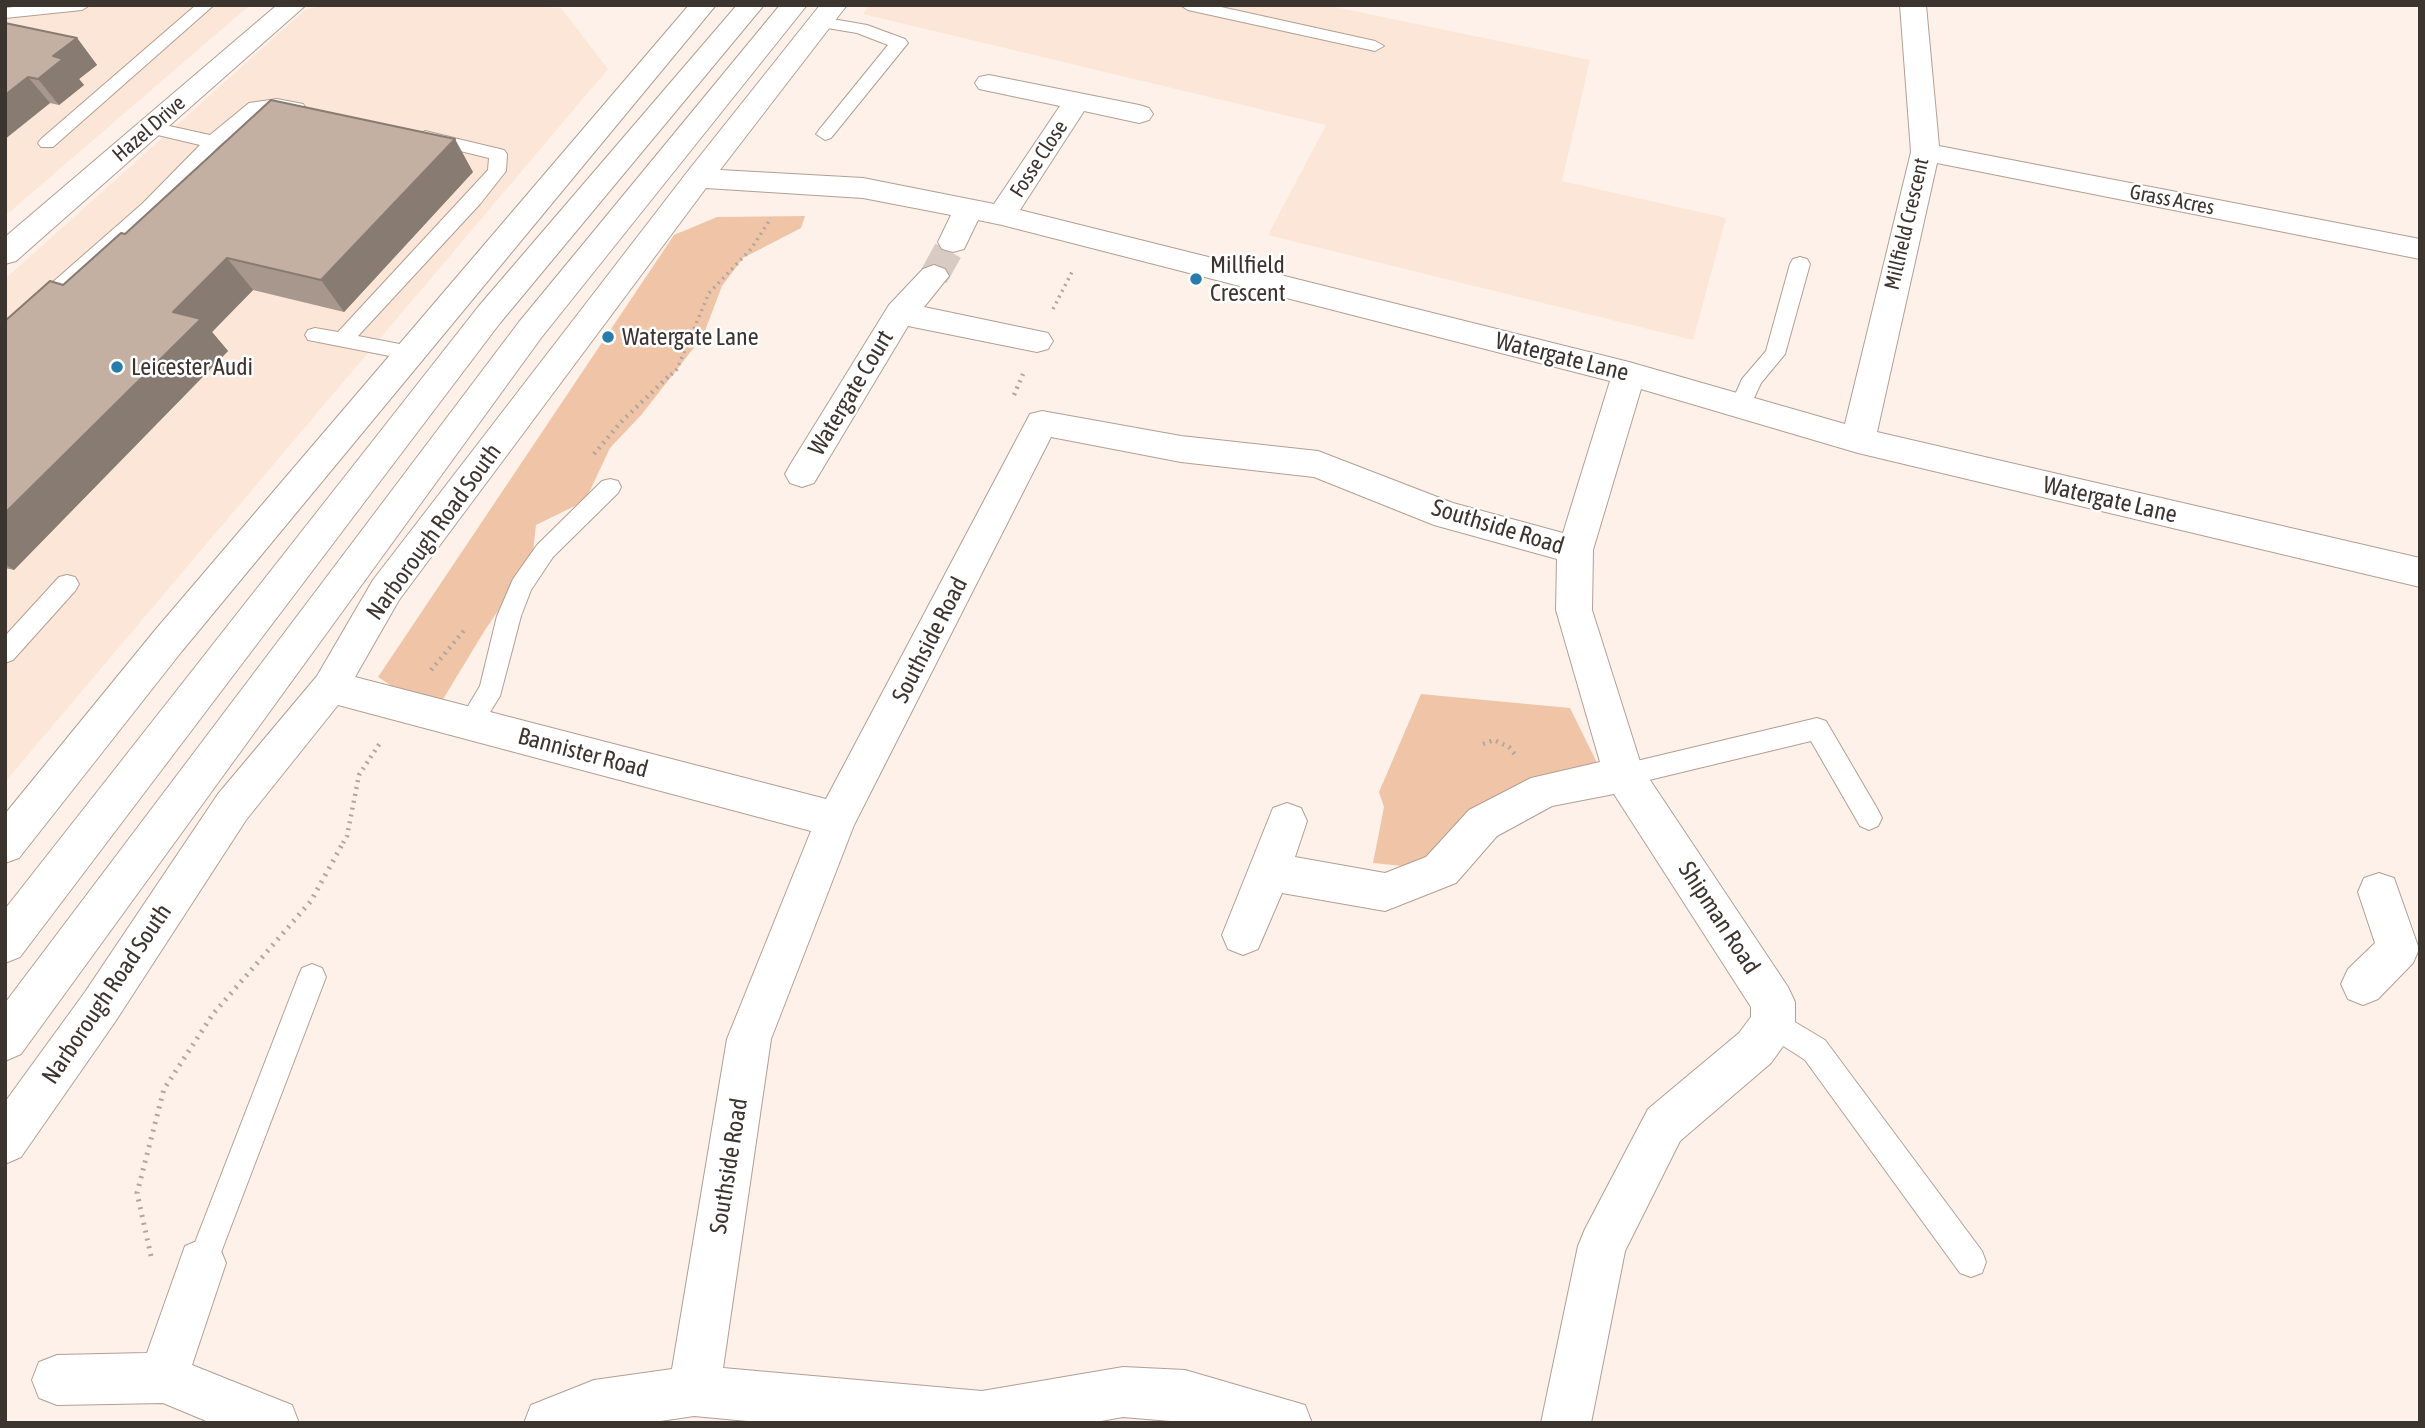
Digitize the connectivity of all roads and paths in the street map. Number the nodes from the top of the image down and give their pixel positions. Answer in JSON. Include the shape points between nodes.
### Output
{"nodes":[{"id":1,"x":82,"y":5,"type":"edge"},
{"id":2,"x":206,"y":5,"type":"edge"},
{"id":3,"x":293,"y":5,"type":"edge"},
{"id":4,"x":704,"y":5,"type":"edge"},
{"id":5,"x":751,"y":5,"type":"edge"},
{"id":6,"x":794,"y":5,"type":"edge"},
{"id":7,"x":1188,"y":5,"type":"edge"},
{"id":8,"x":1913,"y":5,"type":"edge"},
{"id":9,"x":5,"y":13,"type":"edge"},
{"id":10,"x":827,"y":13,"type":"edge"},
{"id":11,"x":1376,"y":46,"type":"dead end"},
{"id":12,"x":989,"y":83,"type":"dead end"},
{"id":13,"x":1076,"y":103,"type":"junction"},
{"id":14,"x":316,"y":113,"type":"edge"},
{"id":15,"x":1139,"y":114,"type":"dead end"},
{"id":16,"x":151,"y":128,"type":"junction"},
{"id":17,"x":410,"y":134,"type":"edge"},
{"id":18,"x":825,"y":134,"type":"dead end"},
{"id":19,"x":213,"y":142,"type":"junction"},
{"id":20,"x":47,"y":143,"type":"dead end"},
{"id":21,"x":1924,"y":152,"type":"junction"},
{"id":22,"x":698,"y":178,"type":"junction"},
{"id":23,"x":969,"y":208,"type":"junction"},
{"id":24,"x":1002,"y":215,"type":"junction"},
{"id":25,"x":953,"y":242,"type":"tunnel mouth"},
{"id":26,"x":2420,"y":249,"type":"edge"},
{"id":27,"x":5,"y":254,"type":"edge"},
{"id":28,"x":1800,"y":264,"type":"dead end"},
{"id":29,"x":934,"y":276,"type":"tunnel mouth"},
{"id":30,"x":900,"y":313,"type":"junction"},
{"id":31,"x":315,"y":335,"type":"dead end"},
{"id":32,"x":5,"y":336,"type":"edge"},
{"id":33,"x":342,"y":340,"type":"junction"},
{"id":34,"x":1037,"y":341,"type":"dead end"},
{"id":35,"x":410,"y":353,"type":"junction"},
{"id":36,"x":1629,"y":374,"type":"junction"},
{"id":37,"x":1741,"y":406,"type":"junction"},
{"id":38,"x":1858,"y":440,"type":"junction"},
{"id":39,"x":802,"y":474,"type":"dead end"},
{"id":40,"x":610,"y":487,"type":"dead end"},
{"id":41,"x":1575,"y":551,"type":"junction"},
{"id":42,"x":2420,"y":573,"type":"edge"},
{"id":43,"x":67,"y":584,"type":"dead end"},
{"id":44,"x":16,"y":626,"type":"edge"},
{"id":45,"x":5,"y":653,"type":"edge"},
{"id":46,"x":330,"y":687,"type":"junction"},
{"id":47,"x":470,"y":723,"type":"junction"},
{"id":48,"x":1624,"y":775,"type":"junction"},
{"id":49,"x":1869,"y":818,"type":"dead end"},
{"id":50,"x":836,"y":820,"type":"junction"},
{"id":51,"x":1287,"y":821,"type":"dead end"},
{"id":52,"x":5,"y":845,"type":"edge"},
{"id":53,"x":1270,"y":872,"type":"junction"},
{"id":54,"x":2379,"y":892,"type":"dead end"},
{"id":55,"x":1243,"y":935,"type":"dead end"},
{"id":56,"x":5,"y":943,"type":"edge"},
{"id":57,"x":2409,"y":954,"type":"edge"},
{"id":58,"x":312,"y":977,"type":"dead end"},
{"id":59,"x":2362,"y":984,"type":"dead end"},
{"id":60,"x":1773,"y":1023,"type":"junction"},
{"id":61,"x":5,"y":1039,"type":"edge"},
{"id":62,"x":5,"y":1141,"type":"edge"},
{"id":63,"x":1971,"y":1262,"type":"dead end"},
{"id":64,"x":202,"y":1263,"type":"joint"},
{"id":65,"x":163,"y":1378,"type":"junction"},
{"id":66,"x":57,"y":1380,"type":"dead end"},
{"id":67,"x":694,"y":1391,"type":"junction"},
{"id":68,"x":274,"y":1423,"type":"edge"},
{"id":69,"x":549,"y":1423,"type":"edge"},
{"id":70,"x":1287,"y":1423,"type":"edge"},
{"id":71,"x":1566,"y":1423,"type":"edge"}],
"edges":[{"from":1,"to":9,"type":"lane"},
{"from":2,"to":20,"type":"lane"},
{"from":3,"to":16,"type":"street","name":"Hazel Drive"},
{"from":4,"to":35,"type":"street"},
{"from":5,"to":56,"type":"street","via":[[489,315]]},
{"from":6,"to":61,"type":"street","name":"Narborough Road South","via":[[530,330]]},
{"from":7,"to":11,"type":"lane"},
{"from":8,"to":21,"type":"street","name":"Millfield Crescent"},
{"from":10,"to":18,"type":"lane","via":[[899,43]]},
{"from":10,"to":22,"type":"street","name":"Narborough Road South"},
{"from":12,"to":13,"type":"street","name":"Fosse Close"},
{"from":13,"to":15,"type":"street","name":"Fosse Close"},
{"from":13,"to":24,"type":"street","name":"Fosse Close"},
{"from":14,"to":19,"type":"lane","via":[[277,104],[255,107]]},
{"from":16,"to":19,"type":"lane"},
{"from":16,"to":27,"type":"street","name":"Hazel Drive"},
{"from":17,"to":33,"type":"lane","via":[[498,153],[496,171]]},
{"from":19,"to":32,"type":"lane","via":[[150,207]]},
{"from":21,"to":26,"type":"street","name":"Grass Acres"},
{"from":21,"to":38,"type":"street","name":"Millfield Crescent"},
{"from":22,"to":23,"type":"street","name":"Watergate Lane","via":[[863,188]]},
{"from":22,"to":46,"type":"street","name":"Narborough Road South","via":[[386,590]]},
{"from":23,"to":24,"type":"street","name":"Watergate Lane"},
{"from":23,"to":25,"type":"street"},
{"from":24,"to":36,"type":"street","name":"Watergate Lane"},
{"from":28,"to":37,"type":"lane","via":[[1774,354],[1752,379]]},
{"from":29,"to":30,"type":"street","name":"Watergate Court"},
{"from":30,"to":34,"type":"street","name":"Watergate Court"},
{"from":30,"to":39,"type":"street","name":"Watergate Court"},
{"from":31,"to":33,"type":"lane"},
{"from":33,"to":35,"type":"lane"},
{"from":35,"to":52,"type":"street","via":[[169,640]]},
{"from":36,"to":37,"type":"street","name":"Watergate Lane"},
{"from":36,"to":41,"type":"street","name":"Shipman Road"},
{"from":37,"to":38,"type":"street","name":"Watergate Lane"},
{"from":38,"to":42,"type":"street","name":"Watergate Lane"},
{"from":40,"to":47,"type":"lane","via":[[545,551],[521,586],[491,689]]},
{"from":41,"to":48,"type":"street","name":"Shipman Road","via":[[1574,610]]},
{"from":41,"to":50,"type":"street","name":"Southside Road","via":[[1447,515],[1318,464],[1181,449],[1042,423]]},
{"from":43,"to":44,"type":"lane"},
{"from":44,"to":45,"type":"lane"},
{"from":46,"to":47,"type":"street","name":"Bannister Road"},
{"from":46,"to":62,"type":"street","name":"Narborough Road South","via":[[232,807]]},
{"from":47,"to":50,"type":"street","name":"Bannister Road"},
{"from":48,"to":49,"type":"lane","via":[[1817,729]]},
{"from":48,"to":53,"type":"street","via":[[1545,790],[1483,823],[1441,870],[1385,892]]},
{"from":48,"to":60,"type":"street","name":"Shipman Road","via":[[1773,1002]]},
{"from":50,"to":67,"type":"street","name":"Southside Road","via":[[749,1039]]},
{"from":51,"to":53,"type":"street"},
{"from":53,"to":55,"type":"street"},
{"from":54,"to":57,"type":"street"},
{"from":57,"to":59,"type":"street"},
{"from":58,"to":64,"type":"lane"},
{"from":60,"to":63,"type":"lane","via":[[1815,1050]]},
{"from":60,"to":71,"type":"street","via":[[1755,1048],[1664,1125],[1602,1246]]},
{"from":64,"to":65,"type":"street"},
{"from":65,"to":66,"type":"street"},
{"from":65,"to":68,"type":"street"},
{"from":67,"to":69,"type":"street","via":[[594,1405]]},
{"from":67,"to":70,"type":"street","via":[[982,1416],[1123,1392],[1185,1395]]}]}
